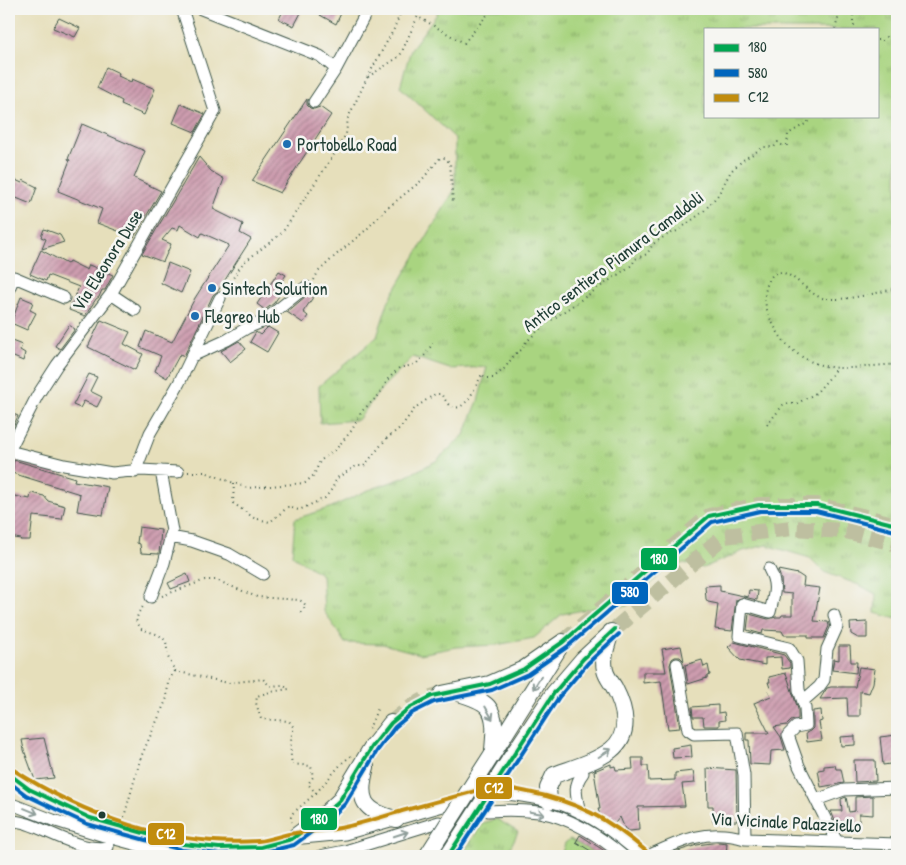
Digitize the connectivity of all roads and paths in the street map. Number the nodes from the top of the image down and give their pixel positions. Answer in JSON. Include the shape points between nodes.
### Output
{"nodes":[{"id":1,"x":182,"y":9,"type":"edge"},
{"id":2,"x":201,"y":9,"type":"edge"},
{"id":3,"x":368,"y":9,"type":"edge"},
{"id":4,"x":402,"y":9,"type":"edge"},
{"id":5,"x":422,"y":9,"type":"edge"},
{"id":6,"x":492,"y":9,"type":"edge"},
{"id":7,"x":841,"y":9,"type":"edge"},
{"id":8,"x":845,"y":9,"type":"edge"},
{"id":9,"x":836,"y":28,"type":"edge"},
{"id":10,"x":856,"y":28,"type":"edge"},
{"id":11,"x":897,"y":36,"type":"edge"},
{"id":12,"x":878,"y":40,"type":"edge"},
{"id":13,"x":336,"y":68,"type":"junction"},
{"id":14,"x":367,"y":78,"type":"junction"},
{"id":15,"x":314,"y":102,"type":"dead end"},
{"id":16,"x":811,"y":118,"type":"edge"},
{"id":17,"x":453,"y":203,"type":"dead end"},
{"id":18,"x":306,"y":287,"type":"joint"},
{"id":19,"x":897,"y":288,"type":"edge"},
{"id":20,"x":9,"y":289,"type":"edge"},
{"id":21,"x":110,"y":294,"type":"junction"},
{"id":22,"x":64,"y":298,"type":"dead end"},
{"id":23,"x":220,"y":298,"type":"joint"},
{"id":24,"x":135,"y":310,"type":"dead end"},
{"id":25,"x":432,"y":343,"type":"dead end"},
{"id":26,"x":192,"y":356,"type":"junction"},
{"id":27,"x":897,"y":365,"type":"edge"},
{"id":28,"x":834,"y":367,"type":"junction"},
{"id":29,"x":767,"y":425,"type":"dead end"},
{"id":30,"x":9,"y":451,"type":"edge"},
{"id":31,"x":161,"y":471,"type":"junction"},
{"id":32,"x":135,"y":472,"type":"junction"},
{"id":33,"x":178,"y":472,"type":"joint"},
{"id":34,"x":234,"y":483,"type":"junction"},
{"id":35,"x":170,"y":537,"type":"junction"},
{"id":36,"x":769,"y":569,"type":"dead end"},
{"id":37,"x":263,"y":574,"type":"dead end"},
{"id":38,"x":152,"y":595,"type":"junction"},
{"id":39,"x":299,"y":614,"type":"dead end"},
{"id":40,"x":834,"y":614,"type":"dead end"},
{"id":41,"x":677,"y":664,"type":"dead end"},
{"id":42,"x":175,"y":671,"type":"junction"},
{"id":43,"x":803,"y":701,"type":"junction"},
{"id":44,"x":378,"y":708,"type":"dead end"},
{"id":45,"x":391,"y":723,"type":"tunnel mouth"},
{"id":46,"x":370,"y":739,"type":"junction"},
{"id":47,"x":355,"y":752,"type":"dead end"},
{"id":48,"x":493,"y":753,"type":"junction"},
{"id":49,"x":583,"y":773,"type":"dead end"},
{"id":50,"x":9,"y":774,"type":"edge"},
{"id":51,"x":897,"y":788,"type":"edge"},
{"id":52,"x":316,"y":793,"type":"junction"},
{"id":53,"x":498,"y":793,"type":"dead end"},
{"id":54,"x":816,"y":800,"type":"junction"},
{"id":55,"x":549,"y":801,"type":"junction"},
{"id":56,"x":9,"y":803,"type":"edge"},
{"id":57,"x":450,"y":804,"type":"dead end"},
{"id":58,"x":488,"y":810,"type":"dead end"},
{"id":59,"x":580,"y":813,"type":"junction"},
{"id":60,"x":124,"y":816,"type":"dead end"},
{"id":61,"x":396,"y":818,"type":"junction"},
{"id":62,"x":9,"y":820,"type":"edge"},
{"id":63,"x":439,"y":822,"type":"dead end"},
{"id":64,"x":292,"y":833,"type":"junction"},
{"id":65,"x":745,"y":838,"type":"junction"},
{"id":66,"x":106,"y":842,"type":"junction"},
{"id":67,"x":837,"y":842,"type":"junction"},
{"id":68,"x":897,"y":844,"type":"edge"},
{"id":69,"x":116,"y":856,"type":"edge"},
{"id":70,"x":178,"y":856,"type":"edge"},
{"id":71,"x":320,"y":856,"type":"edge"},
{"id":72,"x":427,"y":856,"type":"edge"},
{"id":73,"x":448,"y":856,"type":"edge"},
{"id":74,"x":623,"y":856,"type":"edge"},
{"id":75,"x":642,"y":856,"type":"edge"},
{"id":76,"x":648,"y":856,"type":"edge"}],
"edges":[{"from":1,"to":21,"type":"street","name":"Via Eleonora Duse","via":[[215,111]]},
{"from":2,"to":13,"type":"street","via":[[320,56]]},
{"from":3,"to":13,"type":"street"},
{"from":4,"to":14,"type":"path"},
{"from":5,"to":6,"type":"path","via":[[420,18],[464,43]]},
{"from":5,"to":14,"type":"path","via":[[400,56]]},
{"from":7,"to":9,"type":"path"},
{"from":8,"to":10,"type":"path","via":[[853,15]]},
{"from":11,"to":12,"type":"path","via":[[893,40],[886,37]]},
{"from":13,"to":15,"type":"street"},
{"from":14,"to":23,"type":"path","via":[[348,118],[346,134],[317,182],[282,233],[243,264]]},
{"from":16,"to":34,"type":"path","name":"Antico sentiero Pianura Camaldoli","via":[[807,124],[788,134],[787,144],[778,142],[774,147],[764,147],[743,160],[731,171],[718,195],[703,212],[544,325],[493,378],[485,378],[482,374],[472,395],[462,405],[454,407],[441,394],[435,394],[415,408],[364,466],[356,466],[337,478],[325,498],[299,510],[288,506],[270,522],[254,518],[233,503]]},
{"from":17,"to":18,"type":"path","via":[[450,163],[440,158],[421,181],[336,255]]},
{"from":18,"to":26,"type":"street","via":[[262,322]]},
{"from":19,"to":28,"type":"path","via":[[870,295],[821,298],[790,275],[782,272],[771,277],[764,298],[769,317],[782,339],[798,356]]},
{"from":20,"to":22,"type":"street","via":[[14,276]]},
{"from":21,"to":24,"type":"street"},
{"from":21,"to":30,"type":"street","name":"Via Eleonora Duse","via":[[57,364]]},
{"from":23,"to":26,"type":"street"},
{"from":25,"to":34,"type":"path","via":[[417,362],[399,368],[387,380],[378,396],[362,411],[352,430],[320,461],[314,475],[305,483],[247,488]]},
{"from":26,"to":32,"type":"street","via":[[150,433]]},
{"from":27,"to":28,"type":"path"},
{"from":28,"to":29,"type":"path","via":[[831,376],[816,393],[796,404],[789,402],[783,405]]},
{"from":30,"to":32,"type":"street","via":[[112,473]]},
{"from":31,"to":32,"type":"street"},
{"from":31,"to":33,"type":"street"},
{"from":31,"to":35,"type":"street","via":[[172,532]]},
{"from":33,"to":34,"type":"path","via":[[205,472]]},
{"from":35,"to":37,"type":"street","via":[[229,554]]},
{"from":35,"to":38,"type":"street"},
{"from":36,"to":43,"type":"street","via":[[775,589],[770,612],[742,604],[739,636],[789,648],[797,661]]},
{"from":38,"to":39,"type":"path","via":[[163,597],[205,580],[216,580],[257,597],[299,600],[306,606]]},
{"from":38,"to":42,"type":"path","via":[[136,620],[141,629],[166,641],[168,657]]},
{"from":40,"to":43,"type":"street","via":[[837,627],[827,649],[824,680]]},
{"from":41,"to":65,"type":"street","via":[[688,730],[694,734],[737,733],[744,775]]},
{"from":42,"to":52,"type":"path","via":[[228,683],[263,679],[270,686],[289,689],[257,696],[256,703],[261,719],[288,721],[294,728],[292,764],[311,766],[313,777],[308,784]]},
{"from":42,"to":60,"type":"path","via":[[168,681],[164,707],[141,757]]},
{"from":43,"to":54,"type":"street","via":[[806,726],[796,727],[788,735]]},
{"from":44,"to":46,"type":"path"},
{"from":45,"to":46,"type":"highway"},
{"from":46,"to":61,"type":"highway","via":[[363,796],[371,810]]},
{"from":46,"to":64,"type":"highway","via":[[340,800],[314,824]]},
{"from":47,"to":52,"type":"path"},
{"from":48,"to":48,"type":"highway","via":[[563,642],[524,669],[490,684],[449,693],[476,700],[488,707],[494,722]]},
{"from":48,"to":72,"type":"highway","bridge":true},
{"from":49,"to":59,"type":"street","via":[[576,782]]},
{"from":50,"to":64,"type":"street","via":[[29,789],[111,826],[183,844],[219,848],[260,847]]},
{"from":51,"to":54,"type":"street","via":[[844,790]]},
{"from":52,"to":64,"type":"path","via":[[291,818]]},
{"from":53,"to":55,"type":"street"},
{"from":54,"to":67,"type":"street"},
{"from":55,"to":59,"type":"street"},
{"from":55,"to":73,"type":"highway","one_way":true,"bridge":true,"via":[[548,788],[554,775],[595,759],[620,741],[626,721],[605,672],[604,662],[614,630],[554,693]]},
{"from":56,"to":66,"type":"street","one_way":true},
{"from":57,"to":61,"type":"street"},
{"from":58,"to":74,"type":"street","one_way":true,"via":[[540,812],[558,818],[579,826]]},
{"from":59,"to":75,"type":"street","via":[[602,824]]},
{"from":61,"to":64,"type":"street","via":[[345,834]]},
{"from":62,"to":66,"type":"street","via":[[101,849]]},
{"from":71,"to":63,"type":"street","one_way":true,"via":[[345,852]]},
{"from":65,"to":67,"type":"street","name":"Via Vicinale Palazziello"},
{"from":65,"to":76,"type":"street","name":"Via Vicinale Palazziello","via":[[728,834],[702,835],[677,842]]},
{"from":66,"to":69,"type":"street"},
{"from":66,"to":70,"type":"street"},
{"from":67,"to":68,"type":"street","name":"Via Vicinale Palazziello"}]}
